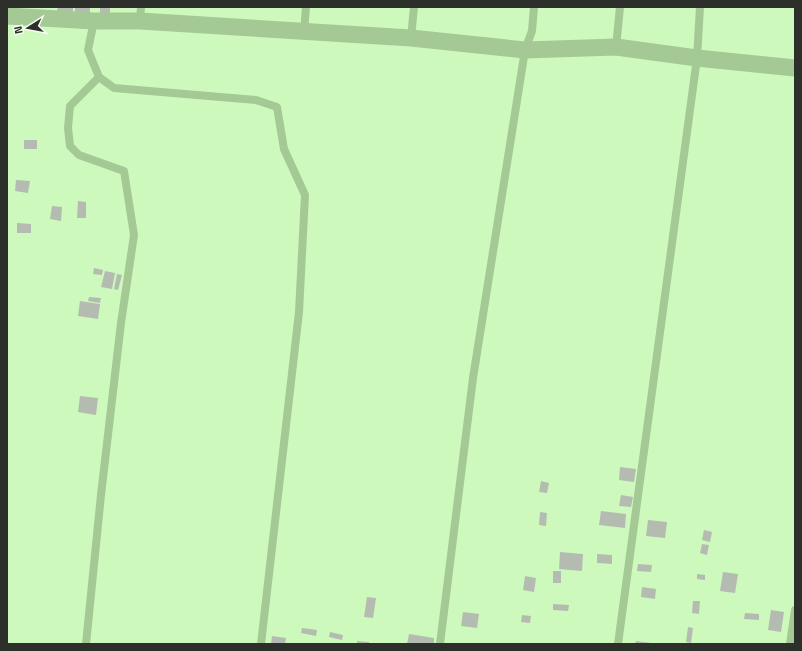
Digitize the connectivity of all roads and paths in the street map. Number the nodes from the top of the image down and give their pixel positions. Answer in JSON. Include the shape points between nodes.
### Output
{"nodes":[{"id":1,"x":306,"y":7,"type":"edge"},
{"id":2,"x":414,"y":7,"type":"edge"},
{"id":3,"x":534,"y":7,"type":"edge"},
{"id":4,"x":620,"y":7,"type":"edge"},
{"id":5,"x":700,"y":7,"type":"edge"},
{"id":6,"x":141,"y":14,"type":"edge"},
{"id":7,"x":7,"y":16,"type":"edge"},
{"id":8,"x":94,"y":21,"type":"junction"},
{"id":9,"x":304,"y":32,"type":"junction"},
{"id":10,"x":410,"y":38,"type":"junction"},
{"id":11,"x":616,"y":46,"type":"junction"},
{"id":12,"x":525,"y":50,"type":"junction"},
{"id":13,"x":697,"y":58,"type":"junction"},
{"id":14,"x":795,"y":68,"type":"edge"},
{"id":15,"x":100,"y":77,"type":"junction"},
{"id":16,"x":795,"y":610,"type":"edge"},
{"id":17,"x":86,"y":644,"type":"edge"},
{"id":18,"x":261,"y":644,"type":"edge"},
{"id":19,"x":440,"y":644,"type":"edge"},
{"id":20,"x":618,"y":644,"type":"edge"},
{"id":21,"x":790,"y":644,"type":"edge"}],
"edges":[{"from":1,"to":9,"type":"lane"},
{"from":2,"to":10,"type":"lane"},
{"from":3,"to":12,"type":"lane","via":[[532,31]]},
{"from":4,"to":11,"type":"lane"},
{"from":5,"to":13,"type":"lane"},
{"from":6,"to":8,"type":"street"},
{"from":6,"to":9,"type":"street"},
{"from":7,"to":8,"type":"street"},
{"from":8,"to":15,"type":"lane","via":[[88,50]]},
{"from":9,"to":10,"type":"street"},
{"from":10,"to":12,"type":"street"},
{"from":11,"to":12,"type":"street"},
{"from":11,"to":13,"type":"street"},
{"from":12,"to":19,"type":"lane","via":[[473,378]]},
{"from":13,"to":14,"type":"street"},
{"from":13,"to":20,"type":"lane"},
{"from":15,"to":17,"type":"lane","via":[[70,106],[70,146],[79,155],[124,171],[134,235],[118,347]]},
{"from":15,"to":18,"type":"lane","via":[[114,88],[256,100],[277,107],[284,148],[305,195],[299,312]]},
{"from":16,"to":21,"type":"lane"}]}
